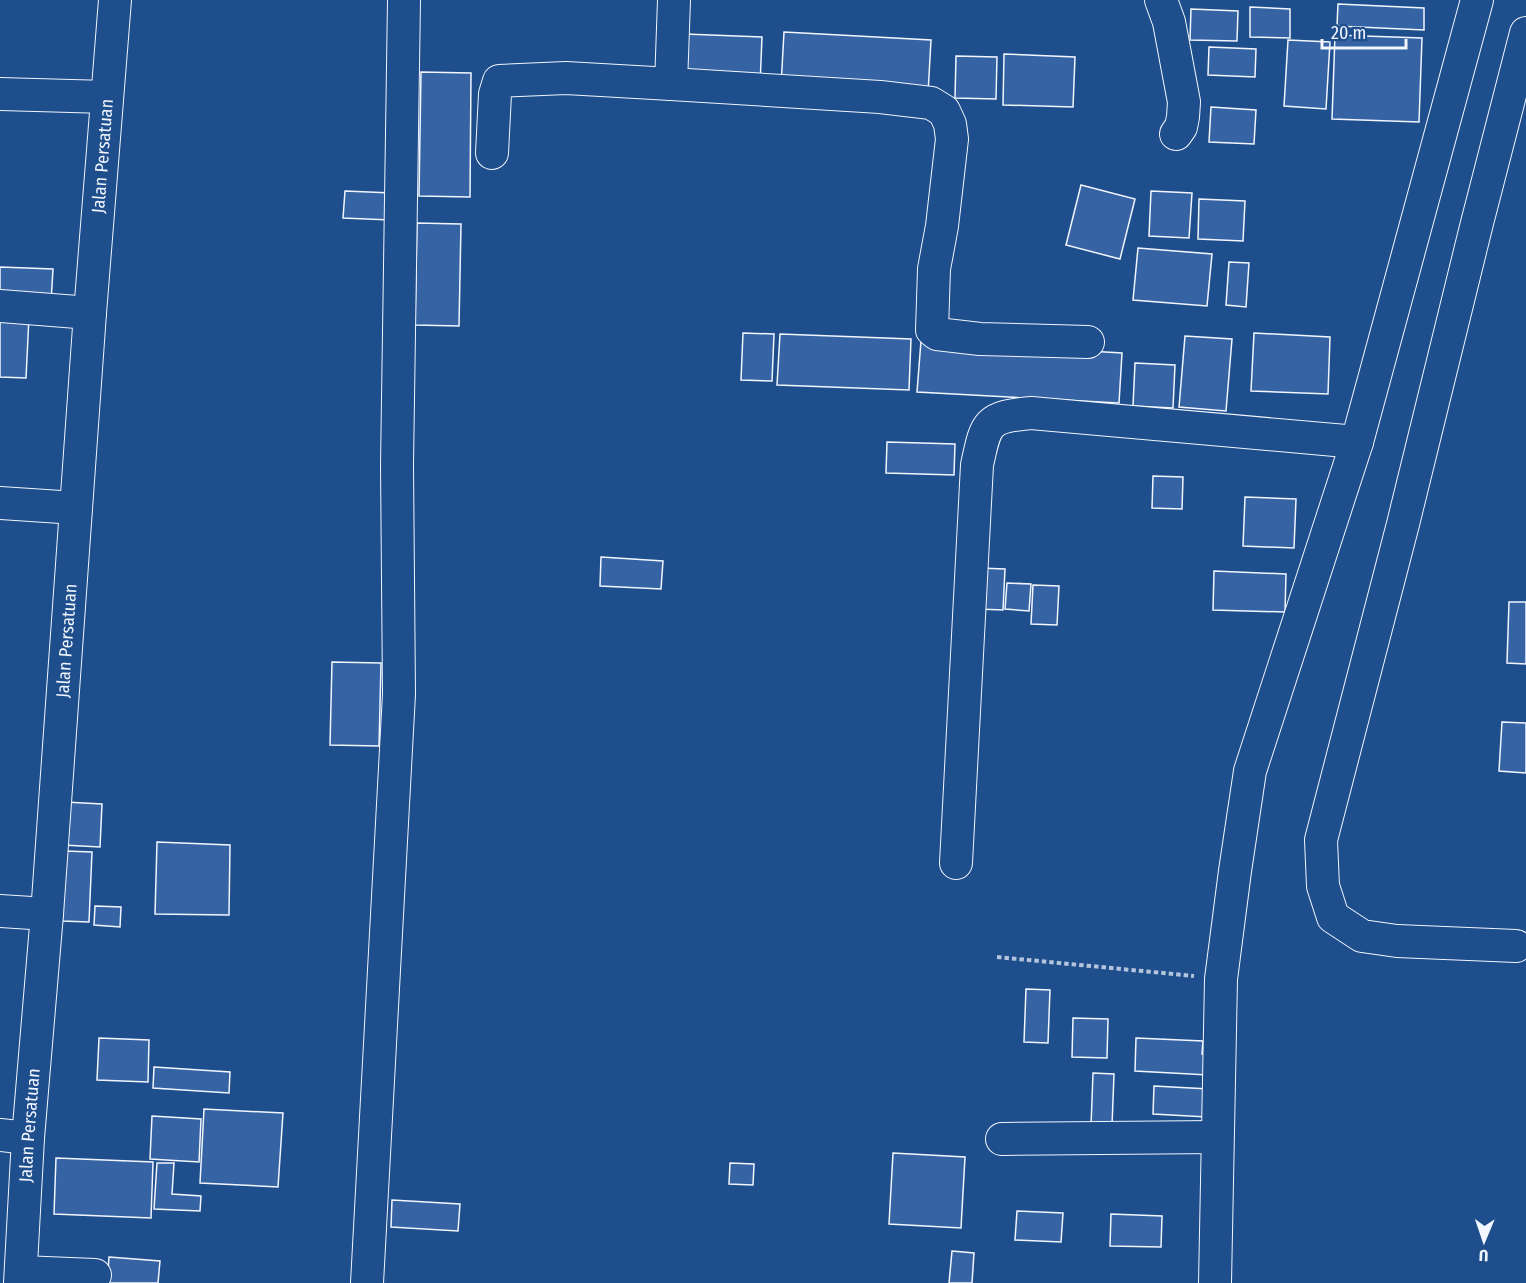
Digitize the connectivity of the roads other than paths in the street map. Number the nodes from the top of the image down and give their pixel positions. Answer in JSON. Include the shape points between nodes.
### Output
{"nodes":[{"id":1,"x":115,"y":0,"type":"edge"},
{"id":2,"x":404,"y":0,"type":"edge"},
{"id":3,"x":674,"y":0,"type":"edge"},
{"id":4,"x":1161,"y":0,"type":"edge"},
{"id":5,"x":1477,"y":0,"type":"edge"},
{"id":6,"x":1526,"y":33,"type":"edge"},
{"id":7,"x":671,"y":84,"type":"junction"},
{"id":8,"x":0,"y":94,"type":"edge"},
{"id":9,"x":107,"y":98,"type":"junction"},
{"id":10,"x":1176,"y":134,"type":"dead end"},
{"id":11,"x":492,"y":153,"type":"dead end"},
{"id":12,"x":0,"y":306,"type":"edge"},
{"id":13,"x":90,"y":313,"type":"junction"},
{"id":14,"x":1088,"y":342,"type":"dead end"},
{"id":15,"x":1358,"y":442,"type":"junction"},
{"id":16,"x":0,"y":503,"type":"edge"},
{"id":17,"x":76,"y":508,"type":"junction"},
{"id":18,"x":956,"y":863,"type":"dead end"},
{"id":19,"x":0,"y":911,"type":"edge"},
{"id":20,"x":47,"y":914,"type":"junction"},
{"id":21,"x":1516,"y":946,"type":"dead end"},
{"id":22,"x":14,"y":1136,"type":"edge"},
{"id":23,"x":1217,"y":1137,"type":"junction"},
{"id":24,"x":1002,"y":1139,"type":"dead end"},
{"id":25,"x":95,"y":1275,"type":"dead end"},
{"id":26,"x":20,"y":1278,"type":"edge"},
{"id":27,"x":367,"y":1283,"type":"edge"},
{"id":28,"x":1215,"y":1283,"type":"edge"}],
"edges":[{"from":1,"to":9,"type":"street","name":"Jalan Persatuan"},
{"from":2,"to":27,"type":"street","via":[[397,465],[399,694]]},
{"from":3,"to":7,"type":"street"},
{"from":4,"to":10,"type":"street","via":[[1184,102],[1181,127]]},
{"from":5,"to":15,"type":"street"},
{"from":6,"to":21,"type":"street","via":[[1321,840],[1323,886],[1333,917],[1362,936]]},
{"from":7,"to":11,"type":"street","via":[[566,78],[499,81]]},
{"from":7,"to":14,"type":"street","via":[[880,97],[931,103],[944,111],[952,139],[934,269],[932,330],[937,334],[980,339]]},
{"from":8,"to":9,"type":"street"},
{"from":9,"to":13,"type":"street","name":"Jalan Persatuan"},
{"from":12,"to":13,"type":"street"},
{"from":13,"to":17,"type":"street","name":"Jalan Persatuan"},
{"from":15,"to":18,"type":"street","via":[[1031,413],[994,421],[983,435],[977,465]]},
{"from":15,"to":23,"type":"street","via":[[1250,771],[1221,979]]},
{"from":16,"to":17,"type":"street"},
{"from":17,"to":20,"type":"street","name":"Jalan Persatuan"},
{"from":19,"to":20,"type":"street"},
{"from":20,"to":22,"type":"street","name":"Jalan Persatuan"},
{"from":22,"to":26,"type":"street","name":"Jalan Persatuan"},
{"from":23,"to":24,"type":"street"},
{"from":23,"to":28,"type":"street"},
{"from":25,"to":26,"type":"street"}]}
